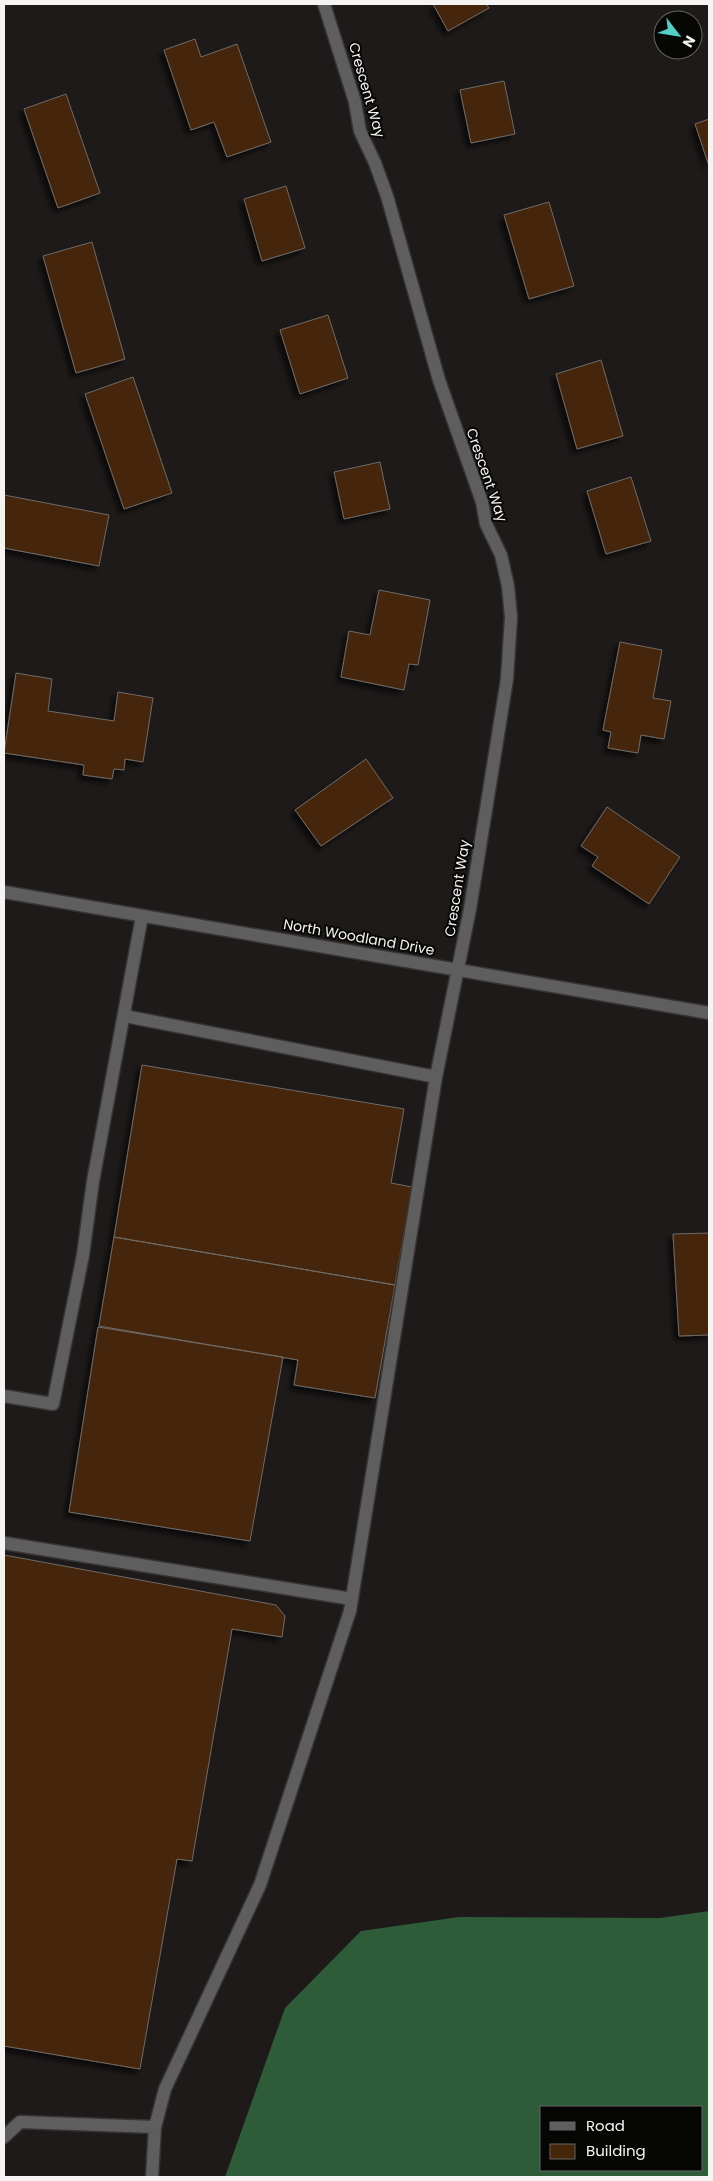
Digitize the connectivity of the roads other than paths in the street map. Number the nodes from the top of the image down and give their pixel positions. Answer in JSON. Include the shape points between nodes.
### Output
{"nodes":[{"id":1,"x":324,"y":4,"type":"edge"},
{"id":2,"x":4,"y":892,"type":"edge"},
{"id":3,"x":142,"y":916,"type":"junction"},
{"id":4,"x":459,"y":970,"type":"junction"},
{"id":5,"x":709,"y":1013,"type":"edge"},
{"id":6,"x":125,"y":1016,"type":"junction"},
{"id":7,"x":436,"y":1077,"type":"junction"},
{"id":8,"x":4,"y":1396,"type":"edge"},
{"id":9,"x":4,"y":1542,"type":"edge"},
{"id":10,"x":352,"y":1599,"type":"junction"},
{"id":11,"x":155,"y":2127,"type":"junction"},
{"id":12,"x":4,"y":2137,"type":"edge"},
{"id":13,"x":152,"y":2177,"type":"edge"}],
"edges":[{"from":1,"to":4,"type":"street","name":"Crescent Way","via":[[355,102],[360,131],[387,196],[439,380],[482,502],[486,524],[501,555],[508,586],[511,617],[507,679]]},
{"from":2,"to":3,"type":"street","name":"North Woodland Drive"},
{"from":3,"to":4,"type":"street","name":"North Woodland Drive"},
{"from":3,"to":6,"type":"street"},
{"from":4,"to":5,"type":"street","name":"North Woodland Drive"},
{"from":4,"to":7,"type":"street","name":"Crescent Way"},
{"from":6,"to":7,"type":"street"},
{"from":6,"to":8,"type":"street","via":[[53,1404]]},
{"from":7,"to":10,"type":"street","name":"Crescent Way"},
{"from":9,"to":10,"type":"street"},
{"from":10,"to":11,"type":"street","name":"Crescent Way","via":[[260,1884],[165,2089]]},
{"from":11,"to":12,"type":"street","via":[[20,2122]]},
{"from":11,"to":13,"type":"street","name":"Crescent Way"}]}
